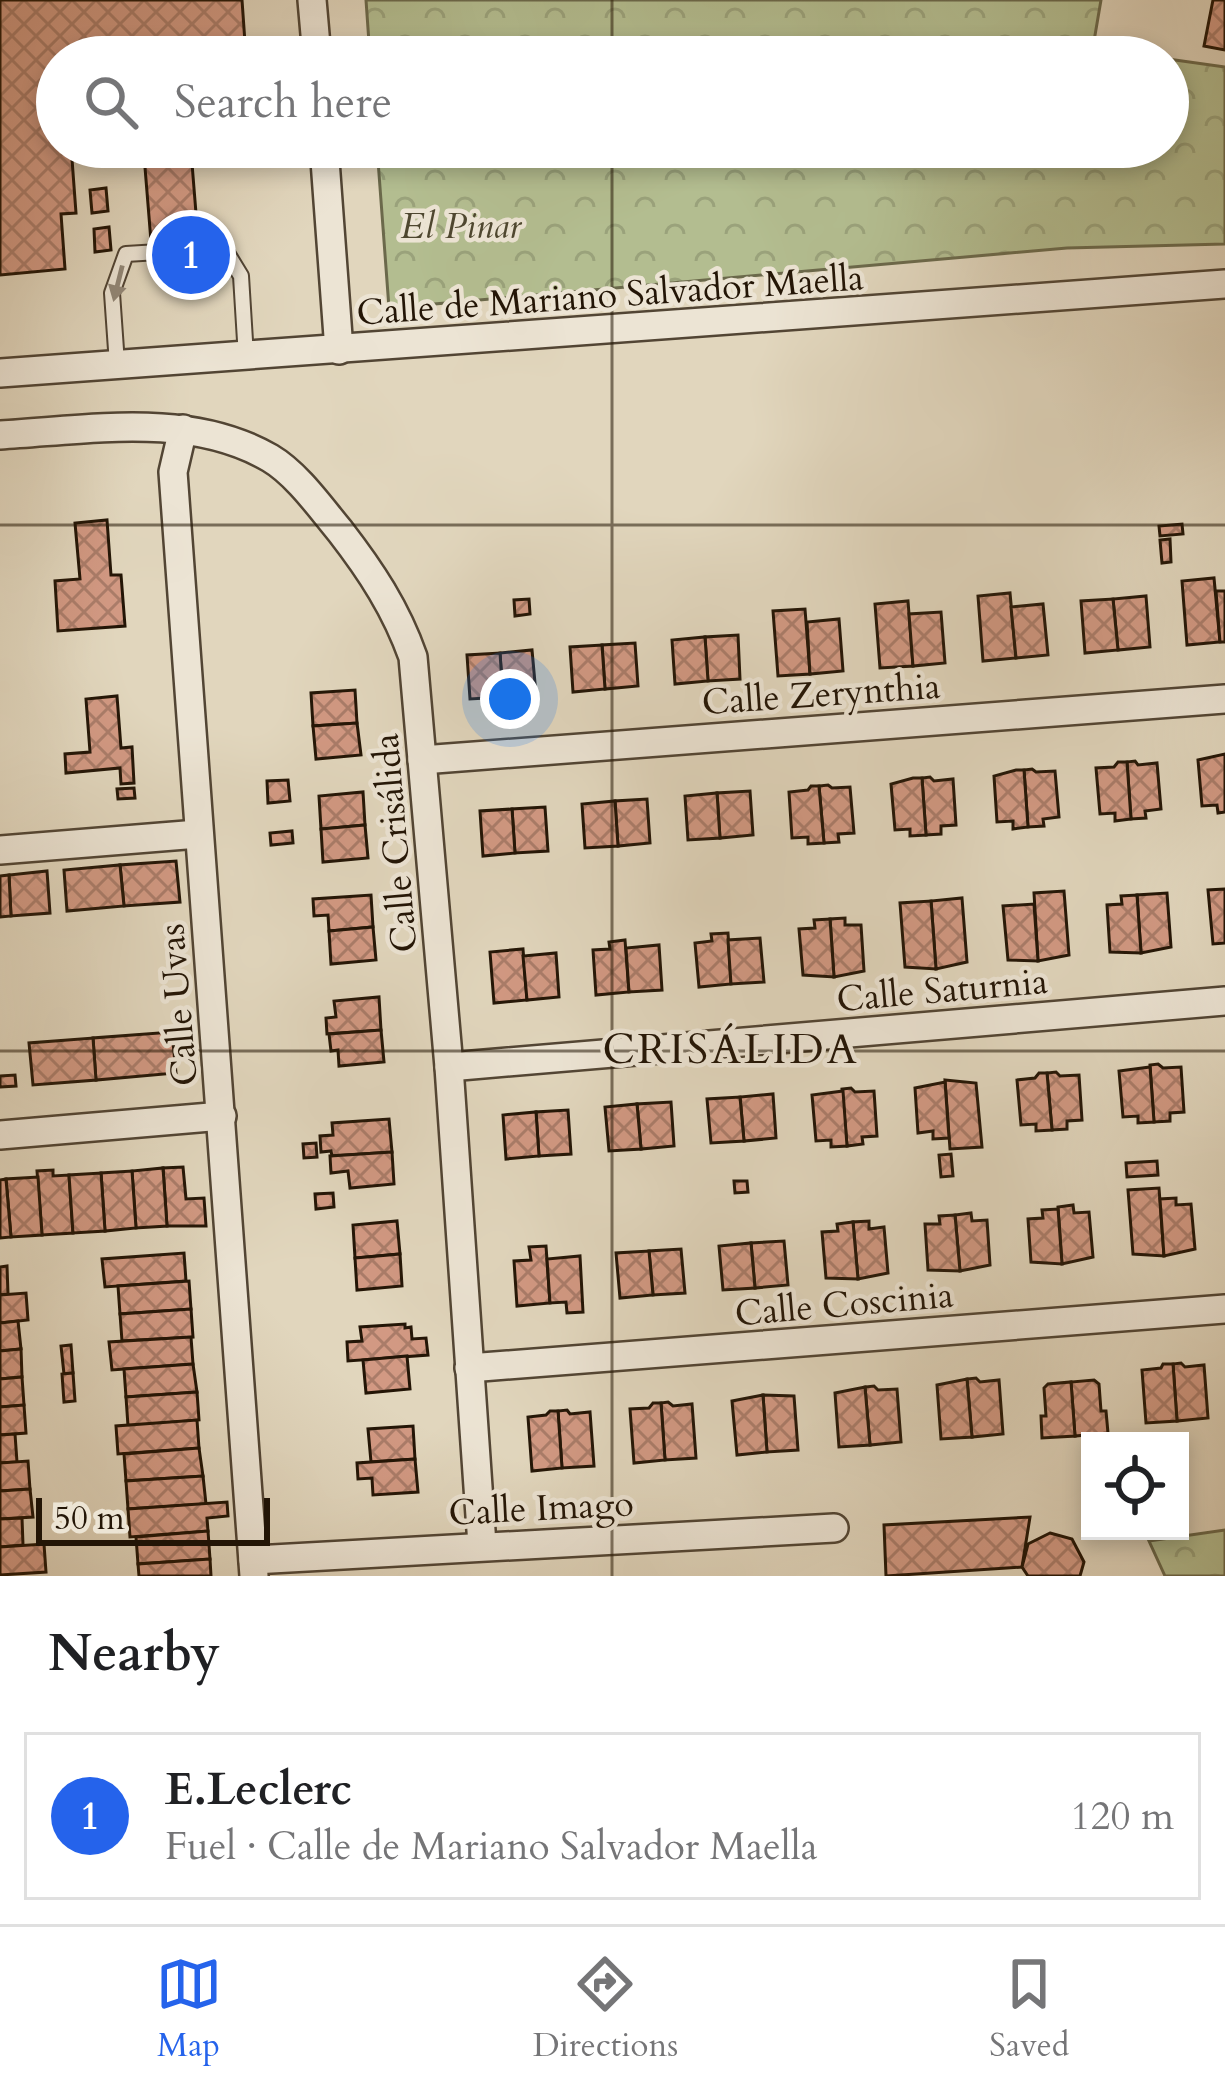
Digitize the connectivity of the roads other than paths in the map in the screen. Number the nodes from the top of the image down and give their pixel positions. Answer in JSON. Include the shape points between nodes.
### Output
{"nodes":[{"id":1,"x":312,"y":0,"type":"edge"},
{"id":2,"x":315,"y":36,"type":"edge"},
{"id":3,"x":326,"y":168,"type":"edge"},
{"id":4,"x":1225,"y":284,"type":"edge"},
{"id":5,"x":339,"y":350,"type":"junction"},
{"id":6,"x":246,"y":357,"type":"junction"},
{"id":7,"x":117,"y":364,"type":"junction"},
{"id":8,"x":0,"y":373,"type":"edge"},
{"id":9,"x":184,"y":429,"type":"junction"},
{"id":10,"x":0,"y":435,"type":"edge"},
{"id":11,"x":1225,"y":699,"type":"edge"},
{"id":12,"x":422,"y":760,"type":"junction"},
{"id":13,"x":198,"y":834,"type":"junction"},
{"id":14,"x":0,"y":850,"type":"edge"},
{"id":15,"x":1225,"y":1001,"type":"edge"},
{"id":16,"x":449,"y":1067,"type":"junction"},
{"id":17,"x":222,"y":1116,"type":"junction"},
{"id":18,"x":0,"y":1135,"type":"edge"},
{"id":19,"x":1225,"y":1309,"type":"edge"},
{"id":20,"x":470,"y":1368,"type":"junction"},
{"id":21,"x":834,"y":1528,"type":"dead end"},
{"id":22,"x":482,"y":1545,"type":"junction"},
{"id":23,"x":254,"y":1568,"type":"edge"}],
"edges":[{"from":1,"to":2,"type":"street"},
{"from":3,"to":5,"type":"street"},
{"from":4,"to":5,"type":"street","name":"Calle de Mariano Salvador Maella"},
{"from":5,"to":6,"type":"street","name":"Calle de Mariano Salvador Maella"},
{"from":6,"to":7,"type":"street","name":"Calle de Mariano Salvador Maella"},
{"from":6,"to":7,"type":"lane","one_way":true,"via":[[241,276],[224,248],[126,254],[112,292]]},
{"from":7,"to":8,"type":"street","name":"Calle de Mariano Salvador Maella"},
{"from":9,"to":10,"type":"street","name":"Calle Crisálida"},
{"from":9,"to":12,"type":"street","name":"Calle Crisálida","via":[[273,459],[369,569],[413,657]]},
{"from":9,"to":13,"type":"street","name":"Calle Uvas","via":[[173,472]]},
{"from":11,"to":12,"type":"street","name":"Calle Zerynthia"},
{"from":12,"to":16,"type":"street","name":"Calle Crisálida"},
{"from":13,"to":14,"type":"street"},
{"from":13,"to":17,"type":"street","name":"Calle Uvas"},
{"from":15,"to":16,"type":"street","name":"Calle Saturnia"},
{"from":16,"to":20,"type":"street","name":"Calle Crisálida"},
{"from":17,"to":18,"type":"street"},
{"from":17,"to":23,"type":"street","name":"Calle Uvas"},
{"from":19,"to":20,"type":"street","name":"Calle Coscinia"},
{"from":20,"to":22,"type":"street","name":"Calle Crisálida"},
{"from":21,"to":22,"type":"street","name":"Calle Imago"},
{"from":22,"to":23,"type":"street","name":"Calle Imago"}]}
